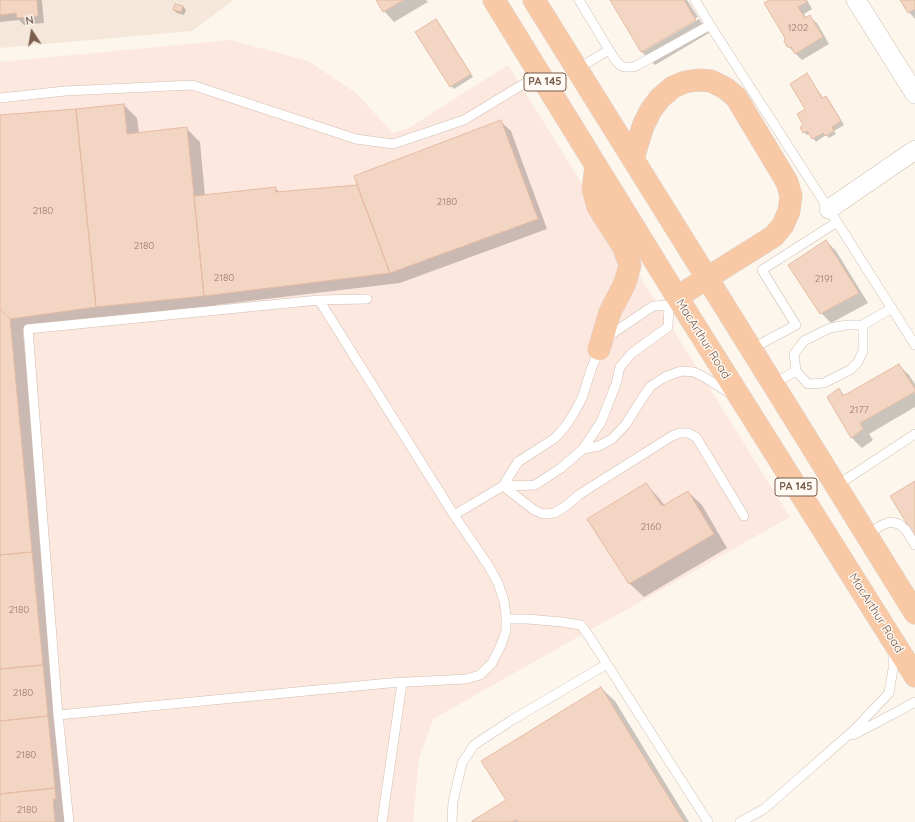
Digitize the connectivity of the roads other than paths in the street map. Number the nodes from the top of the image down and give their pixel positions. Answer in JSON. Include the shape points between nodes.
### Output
{"nodes":[{"id":1,"x":494,"y":0,"type":"edge"},
{"id":2,"x":579,"y":0,"type":"edge"},
{"id":3,"x":695,"y":0,"type":"edge"},
{"id":4,"x":856,"y":0,"type":"edge"},
{"id":5,"x":537,"y":1,"type":"edge"},
{"id":6,"x":710,"y":25,"type":"junction"},
{"id":7,"x":609,"y":50,"type":"junction"},
{"id":8,"x":577,"y":69,"type":"junction"},
{"id":9,"x":540,"y":74,"type":"junction"},
{"id":10,"x":915,"y":94,"type":"edge"},
{"id":11,"x":0,"y":98,"type":"edge"},
{"id":12,"x":915,"y":150,"type":"edge"},
{"id":13,"x":633,"y":159,"type":"junction"},
{"id":14,"x":596,"y":165,"type":"junction"},
{"id":15,"x":833,"y":215,"type":"junction"},
{"id":16,"x":707,"y":278,"type":"junction"},
{"id":17,"x":367,"y":299,"type":"dead end"},
{"id":18,"x":319,"y":300,"type":"junction"},
{"id":19,"x":673,"y":301,"type":"junction"},
{"id":20,"x":892,"y":308,"type":"junction"},
{"id":21,"x":863,"y":325,"type":"junction"},
{"id":22,"x":915,"y":345,"type":"edge"},
{"id":23,"x":599,"y":349,"type":"junction"},
{"id":24,"x":751,"y":350,"type":"junction"},
{"id":25,"x":796,"y":371,"type":"junction"},
{"id":26,"x":773,"y":384,"type":"junction"},
{"id":27,"x":743,"y":402,"type":"junction"},
{"id":28,"x":915,"y":434,"type":"edge"},
{"id":29,"x":583,"y":449,"type":"junction"},
{"id":30,"x":503,"y":486,"type":"junction"},
{"id":31,"x":836,"y":486,"type":"junction"},
{"id":32,"x":454,"y":515,"type":"junction"},
{"id":33,"x":744,"y":516,"type":"dead end"},
{"id":34,"x":867,"y":535,"type":"junction"},
{"id":35,"x":915,"y":545,"type":"edge"},
{"id":36,"x":915,"y":613,"type":"edge"},
{"id":37,"x":506,"y":619,"type":"junction"},
{"id":38,"x":893,"y":641,"type":"junction"},
{"id":39,"x":607,"y":664,"type":"junction"},
{"id":40,"x":915,"y":676,"type":"edge"},
{"id":41,"x":402,"y":683,"type":"junction"},
{"id":42,"x":915,"y":702,"type":"edge"},
{"id":43,"x":58,"y":715,"type":"junction"},
{"id":44,"x":843,"y":740,"type":"junction"},
{"id":45,"x":69,"y":822,"type":"edge"},
{"id":46,"x":382,"y":822,"type":"edge"},
{"id":47,"x":452,"y":822,"type":"edge"},
{"id":48,"x":708,"y":822,"type":"edge"},
{"id":49,"x":740,"y":822,"type":"edge"}],
"edges":[{"from":1,"to":9,"type":"highway","name":"MacArthur Road","number":"PA 145"},
{"from":2,"to":7,"type":"lane"},
{"from":3,"to":6,"type":"lane"},
{"from":4,"to":10,"type":"street"},
{"from":5,"to":8,"type":"highway","number":"PA 145"},
{"from":6,"to":7,"type":"lane","via":[[633,67],[620,65]]},
{"from":6,"to":15,"type":"lane"},
{"from":7,"to":8,"type":"lane"},
{"from":8,"to":13,"type":"highway","number":"PA 145"},
{"from":9,"to":11,"type":"lane","via":[[464,120],[393,144],[356,139],[192,85],[65,91]]},
{"from":9,"to":14,"type":"highway","name":"MacArthur Road","number":"PA 145"},
{"from":12,"to":15,"type":"street"},
{"from":13,"to":16,"type":"highway","number":"PA 145"},
{"from":13,"to":16,"type":"highway","via":[[651,110],[673,87],[685,82],[711,81],[736,97],[787,182],[791,196],[789,212],[784,225],[774,236]]},
{"from":14,"to":19,"type":"highway","name":"MacArthur Road","number":"PA 145"},
{"from":14,"to":23,"type":"highway","via":[[593,189],[598,207],[623,246],[630,265],[625,283],[610,312]]},
{"from":15,"to":20,"type":"lane"},
{"from":15,"to":24,"type":"lane","via":[[762,270],[796,325]]},
{"from":16,"to":19,"type":"highway"},
{"from":16,"to":24,"type":"highway","number":"PA 145"},
{"from":17,"to":18,"type":"lane"},
{"from":18,"to":32,"type":"lane"},
{"from":18,"to":43,"type":"lane","via":[[28,329]]},
{"from":19,"to":23,"type":"lane","via":[[653,306],[610,335]]},
{"from":19,"to":27,"type":"highway","name":"MacArthur Road","number":"PA 145"},
{"from":19,"to":29,"type":"lane","via":[[668,327],[632,353],[620,367],[601,422]]},
{"from":20,"to":21,"type":"lane"},
{"from":20,"to":22,"type":"lane"},
{"from":21,"to":25,"type":"lane","via":[[830,328],[804,341],[794,354]]},
{"from":21,"to":25,"type":"lane","via":[[863,351],[858,362],[850,370],[824,383],[808,384]]},
{"from":23,"to":30,"type":"lane","via":[[573,416],[555,438],[518,462]]},
{"from":24,"to":26,"type":"highway","number":"PA 145"},
{"from":25,"to":26,"type":"lane"},
{"from":26,"to":31,"type":"highway","number":"PA 145"},
{"from":27,"to":29,"type":"lane","via":[[694,372],[681,371],[650,386],[626,424],[612,438],[599,446]]},
{"from":27,"to":38,"type":"highway","name":"MacArthur Road","number":"PA 145"},
{"from":28,"to":31,"type":"lane"},
{"from":29,"to":30,"type":"lane","via":[[561,468],[534,485]]},
{"from":30,"to":32,"type":"lane"},
{"from":30,"to":33,"type":"lane","via":[[534,510],[543,514],[554,513],[672,436],[688,432],[696,437]]},
{"from":31,"to":34,"type":"highway","number":"PA 145"},
{"from":32,"to":37,"type":"lane","via":[[498,583]]},
{"from":34,"to":35,"type":"lane","via":[[890,522],[899,524],[906,530]]},
{"from":34,"to":36,"type":"highway","number":"PA 145"},
{"from":37,"to":39,"type":"lane","via":[[581,625]]},
{"from":37,"to":41,"type":"lane","via":[[506,631],[501,645],[492,663],[480,674],[466,679]]},
{"from":38,"to":40,"type":"highway","name":"MacArthur Road","number":"PA 145"},
{"from":38,"to":44,"type":"lane","via":[[893,668],[889,693]]},
{"from":39,"to":47,"type":"lane","via":[[474,745],[462,762],[453,802]]},
{"from":39,"to":48,"type":"lane"},
{"from":41,"to":43,"type":"lane"},
{"from":41,"to":46,"type":"lane"},
{"from":42,"to":44,"type":"lane"},
{"from":43,"to":45,"type":"lane"},
{"from":44,"to":49,"type":"lane","via":[[764,809]]}]}
